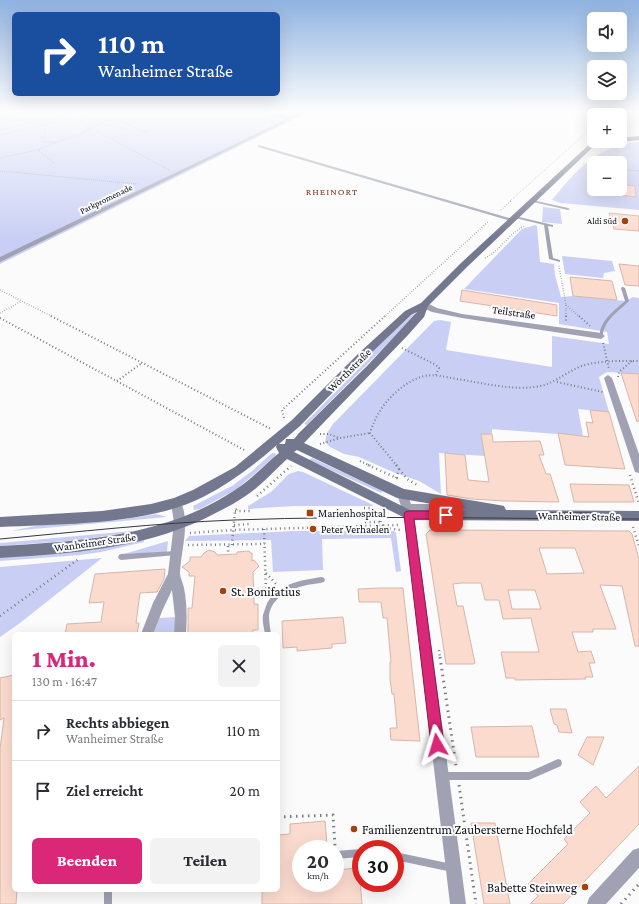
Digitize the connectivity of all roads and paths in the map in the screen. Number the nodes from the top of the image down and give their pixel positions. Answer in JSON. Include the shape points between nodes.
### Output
{"nodes":[{"id":1,"x":22,"y":153,"type":"edge"},
{"id":2,"x":41,"y":153,"type":"edge"},
{"id":3,"x":137,"y":153,"type":"edge"},
{"id":4,"x":222,"y":153,"type":"edge"},
{"id":5,"x":284,"y":153,"type":"edge"},
{"id":6,"x":564,"y":153,"type":"edge"},
{"id":7,"x":582,"y":153,"type":"edge"},
{"id":8,"x":0,"y":158,"type":"edge"},
{"id":9,"x":581,"y":163,"type":"dead end"},
{"id":10,"x":54,"y":164,"type":"dead end"},
{"id":11,"x":587,"y":165,"type":"edge"},
{"id":12,"x":627,"y":170,"type":"edge"},
{"id":13,"x":0,"y":171,"type":"edge"},
{"id":14,"x":639,"y":171,"type":"edge"},
{"id":15,"x":172,"y":172,"type":"dead end"},
{"id":16,"x":138,"y":184,"type":"dead end"},
{"id":17,"x":532,"y":201,"type":"junction"},
{"id":18,"x":568,"y":208,"type":"dead end"},
{"id":19,"x":495,"y":215,"type":"junction"},
{"id":20,"x":514,"y":218,"type":"junction"},
{"id":21,"x":546,"y":225,"type":"junction"},
{"id":22,"x":552,"y":226,"type":"dead end"},
{"id":23,"x":0,"y":260,"type":"edge"},
{"id":24,"x":559,"y":261,"type":"joint"},
{"id":25,"x":623,"y":288,"type":"dead end"},
{"id":26,"x":0,"y":290,"type":"edge"},
{"id":27,"x":22,"y":301,"type":"junction"},
{"id":28,"x":424,"y":305,"type":"junction"},
{"id":29,"x":566,"y":305,"type":"junction"},
{"id":30,"x":0,"y":313,"type":"edge"},
{"id":31,"x":0,"y":318,"type":"edge"},
{"id":32,"x":566,"y":331,"type":"junction"},
{"id":33,"x":601,"y":336,"type":"junction"},
{"id":34,"x":400,"y":347,"type":"dead end"},
{"id":35,"x":607,"y":361,"type":"junction"},
{"id":36,"x":632,"y":361,"type":"junction"},
{"id":37,"x":639,"y":361,"type":"edge"},
{"id":38,"x":142,"y":363,"type":"junction"},
{"id":39,"x":436,"y":375,"type":"junction"},
{"id":40,"x":618,"y":377,"type":"dead end"},
{"id":41,"x":608,"y":378,"type":"joint"},
{"id":42,"x":117,"y":381,"type":"junction"},
{"id":43,"x":556,"y":382,"type":"junction"},
{"id":44,"x":606,"y":393,"type":"dead end"},
{"id":45,"x":284,"y":418,"type":"dead end"},
{"id":46,"x":272,"y":433,"type":"junction"},
{"id":47,"x":370,"y":433,"type":"junction"},
{"id":48,"x":340,"y":438,"type":"junction"},
{"id":49,"x":296,"y":444,"type":"junction"},
{"id":50,"x":286,"y":453,"type":"junction"},
{"id":51,"x":242,"y":456,"type":"dead end"},
{"id":52,"x":299,"y":460,"type":"junction"},
{"id":53,"x":399,"y":469,"type":"junction"},
{"id":54,"x":639,"y":469,"type":"edge"},
{"id":55,"x":396,"y":477,"type":"dead end"},
{"id":56,"x":420,"y":486,"type":"dead end"},
{"id":57,"x":402,"y":494,"type":"junction"},
{"id":58,"x":252,"y":499,"type":"dead end"},
{"id":59,"x":176,"y":503,"type":"junction"},
{"id":60,"x":239,"y":506,"type":"dead end"},
{"id":61,"x":484,"y":507,"type":"junction"},
{"id":62,"x":250,"y":510,"type":"dead end"},
{"id":63,"x":235,"y":511,"type":"junction"},
{"id":64,"x":520,"y":515,"type":"junction"},
{"id":65,"x":0,"y":522,"type":"edge"},
{"id":66,"x":365,"y":522,"type":"dead end"},
{"id":67,"x":636,"y":522,"type":"edge"},
{"id":68,"x":381,"y":523,"type":"junction"},
{"id":69,"x":410,"y":523,"type":"junction"},
{"id":70,"x":250,"y":524,"type":"dead end"},
{"id":71,"x":234,"y":526,"type":"junction"},
{"id":72,"x":264,"y":529,"type":"junction"},
{"id":73,"x":233,"y":530,"type":"junction"},
{"id":74,"x":178,"y":539,"type":"junction"},
{"id":75,"x":265,"y":544,"type":"junction"},
{"id":76,"x":228,"y":545,"type":"junction"},
{"id":77,"x":232,"y":545,"type":"junction"},
{"id":78,"x":639,"y":546,"type":"edge"},
{"id":79,"x":0,"y":552,"type":"edge"},
{"id":80,"x":228,"y":554,"type":"dead end"},
{"id":81,"x":121,"y":556,"type":"dead end"},
{"id":82,"x":80,"y":558,"type":"dead end"},
{"id":83,"x":266,"y":572,"type":"junction"},
{"id":84,"x":174,"y":575,"type":"junction"},
{"id":85,"x":322,"y":580,"type":"dead end"},
{"id":86,"x":254,"y":589,"type":"dead end"},
{"id":87,"x":266,"y":589,"type":"junction"},
{"id":88,"x":284,"y":589,"type":"junction"},
{"id":89,"x":266,"y":613,"type":"junction"},
{"id":90,"x":0,"y":616,"type":"edge"},
{"id":91,"x":148,"y":632,"type":"edge"},
{"id":92,"x":180,"y":632,"type":"edge"},
{"id":93,"x":268,"y":632,"type":"edge"},
{"id":94,"x":438,"y":645,"type":"dead end"},
{"id":95,"x":558,"y":763,"type":"dead end"},
{"id":96,"x":441,"y":776,"type":"junction"},
{"id":97,"x":458,"y":776,"type":"junction"},
{"id":98,"x":280,"y":817,"type":"edge"},
{"id":99,"x":335,"y":840,"type":"edge"},
{"id":100,"x":639,"y":856,"type":"edge"},
{"id":101,"x":404,"y":858,"type":"edge"},
{"id":102,"x":453,"y":868,"type":"junction"},
{"id":103,"x":639,"y":884,"type":"edge"},
{"id":104,"x":108,"y":892,"type":"edge"},
{"id":105,"x":108,"y":904,"type":"edge"},
{"id":106,"x":458,"y":904,"type":"edge"},
{"id":107,"x":476,"y":904,"type":"edge"},
{"id":108,"x":595,"y":904,"type":"edge"},
{"id":109,"x":621,"y":904,"type":"edge"}],
"edges":[{"from":1,"to":8,"type":"path"},
{"from":2,"to":10,"type":"path"},
{"from":3,"to":15,"type":"path"},
{"from":4,"to":23,"type":"street","name":"Parkpromenade"},
{"from":5,"to":19,"type":"lane"},
{"from":6,"to":19,"type":"path"},
{"from":7,"to":17,"type":"street","name":"Wörthstraße"},
{"from":9,"to":11,"type":"path"},
{"from":12,"to":14,"type":"path"},
{"from":13,"to":16,"type":"path"},
{"from":17,"to":18,"type":"lane"},
{"from":17,"to":20,"type":"street","name":"Wörthstraße"},
{"from":19,"to":20,"type":"lane"},
{"from":19,"to":45,"type":"path","via":[[282,410]]},
{"from":20,"to":21,"type":"lane"},
{"from":20,"to":28,"type":"street","name":"Wörthstraße"},
{"from":21,"to":22,"type":"lane"},
{"from":21,"to":24,"type":"lane","via":[[551,259]]},
{"from":24,"to":29,"type":"path"},
{"from":25,"to":33,"type":"lane","via":[[627,301],[601,331]]},
{"from":26,"to":27,"type":"path"},
{"from":27,"to":30,"type":"path"},
{"from":27,"to":38,"type":"path"},
{"from":28,"to":32,"type":"street","name":"Teilstraße","via":[[462,316]]},
{"from":28,"to":46,"type":"street","name":"Wörthstraße","via":[[408,312],[296,423]]},
{"from":28,"to":49,"type":"street","name":"Wörthstraße","via":[[421,315]]},
{"from":29,"to":32,"type":"path"},
{"from":29,"to":33,"type":"path"},
{"from":31,"to":42,"type":"path"},
{"from":32,"to":33,"type":"street","name":"Teilstraße"},
{"from":33,"to":35,"type":"path"},
{"from":34,"to":39,"type":"path","via":[[434,362],[439,368]]},
{"from":35,"to":36,"type":"path"},
{"from":35,"to":41,"type":"path","via":[[610,374]]},
{"from":35,"to":43,"type":"path","via":[[573,370]]},
{"from":36,"to":37,"type":"path"},
{"from":36,"to":40,"type":"path","via":[[619,372]]},
{"from":38,"to":42,"type":"path"},
{"from":38,"to":46,"type":"path"},
{"from":39,"to":43,"type":"path","via":[[523,388]]},
{"from":39,"to":47,"type":"path","via":[[418,378],[402,386],[385,402],[374,419]]},
{"from":41,"to":54,"type":"street"},
{"from":42,"to":51,"type":"path","via":[[247,451]]},
{"from":43,"to":44,"type":"path"},
{"from":46,"to":49,"type":"street","name":"Wanheimer Straße"},
{"from":46,"to":50,"type":"street","name":"Wanheimer Straße"},
{"from":46,"to":59,"type":"street","via":[[239,470],[213,487]]},
{"from":47,"to":48,"type":"path"},
{"from":47,"to":53,"type":"path"},
{"from":48,"to":48,"type":"path","via":[[319,434],[317,439],[318,444]]},
{"from":49,"to":50,"type":"street","name":"Wanheimer Straße"},
{"from":49,"to":57,"type":"street","name":"Wanheimer Straße"},
{"from":50,"to":52,"type":"street","name":"Wanheimer Straße"},
{"from":50,"to":74,"type":"street","name":"Wanheimer Straße","via":[[254,482]]},
{"from":52,"to":58,"type":"path","via":[[264,492]]},
{"from":52,"to":69,"type":"street","name":"Wanheimer Straße"},
{"from":53,"to":55,"type":"path"},
{"from":53,"to":56,"type":"path","via":[[407,479]]},
{"from":57,"to":61,"type":"street","name":"Wanheimer Straße"},
{"from":57,"to":69,"type":"street"},
{"from":59,"to":65,"type":"street","via":[[127,514]]},
{"from":59,"to":74,"type":"street"},
{"from":60,"to":63,"type":"path"},
{"from":61,"to":64,"type":"street","name":"Wanheimer Straße"},
{"from":61,"to":69,"type":"street","via":[[412,508]]},
{"from":62,"to":63,"type":"path"},
{"from":63,"to":71,"type":"path"},
{"from":64,"to":67,"type":"street","name":"Wanheimer Straße"},
{"from":64,"to":69,"type":"street","name":"Wanheimer Straße"},
{"from":66,"to":68,"type":"path"},
{"from":67,"to":78,"type":"path"},
{"from":68,"to":69,"type":"path"},
{"from":68,"to":69,"type":"path","via":[[385,528]]},
{"from":68,"to":72,"type":"path"},
{"from":69,"to":96,"type":"street"},
{"from":70,"to":71,"type":"path"},
{"from":71,"to":73,"type":"path"},
{"from":72,"to":73,"type":"path"},
{"from":72,"to":75,"type":"path"},
{"from":73,"to":74,"type":"path"},
{"from":73,"to":77,"type":"path"},
{"from":74,"to":76,"type":"path"},
{"from":74,"to":79,"type":"street","name":"Wanheimer Straße","via":[[169,528],[91,545]]},
{"from":74,"to":81,"type":"lane"},
{"from":74,"to":84,"type":"street"},
{"from":75,"to":77,"type":"path"},
{"from":75,"to":83,"type":"path"},
{"from":76,"to":77,"type":"path"},
{"from":76,"to":80,"type":"path"},
{"from":82,"to":90,"type":"path"},
{"from":83,"to":87,"type":"path"},
{"from":83,"to":88,"type":"path","via":[[274,583]]},
{"from":84,"to":91,"type":"street"},
{"from":84,"to":92,"type":"street","via":[[178,588]]},
{"from":85,"to":88,"type":"lane","via":[[303,582]]},
{"from":86,"to":87,"type":"path"},
{"from":87,"to":89,"type":"path"},
{"from":88,"to":89,"type":"lane","via":[[274,597]]},
{"from":89,"to":93,"type":"lane"},
{"from":94,"to":97,"type":"path"},
{"from":95,"to":97,"type":"lane","via":[[529,776]]},
{"from":96,"to":97,"type":"lane"},
{"from":96,"to":102,"type":"street"},
{"from":97,"to":107,"type":"path"},
{"from":98,"to":99,"type":"path","via":[[333,815]]},
{"from":100,"to":108,"type":"street"},
{"from":101,"to":102,"type":"lane"},
{"from":102,"to":106,"type":"street"},
{"from":103,"to":109,"type":"path"},
{"from":104,"to":105,"type":"lane"}]}
